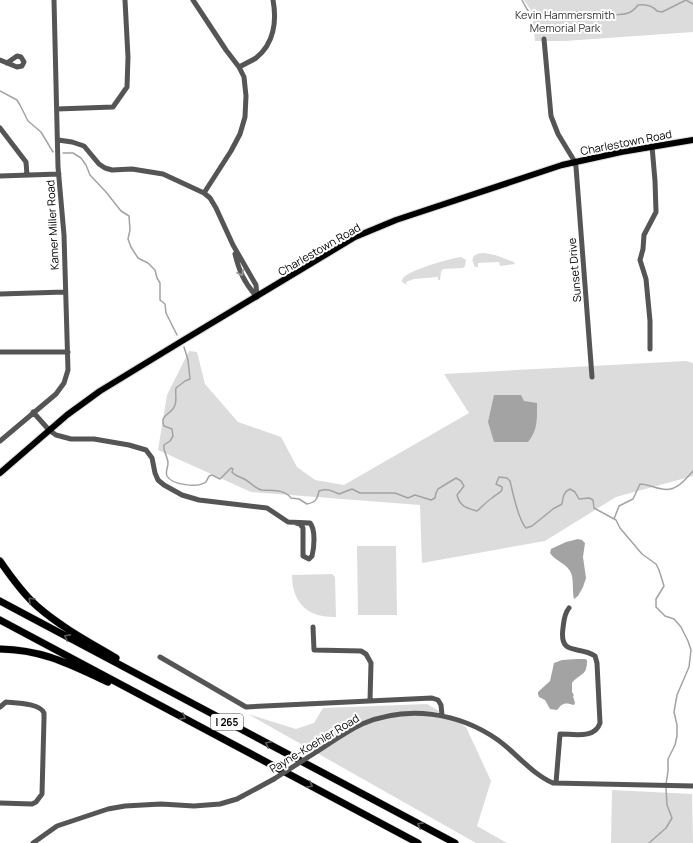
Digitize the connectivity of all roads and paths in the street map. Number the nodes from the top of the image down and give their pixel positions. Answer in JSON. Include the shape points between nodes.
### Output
{"nodes":[{"id":1,"x":54,"y":0,"type":"edge"},
{"id":2,"x":125,"y":0,"type":"edge"},
{"id":3,"x":193,"y":0,"type":"edge"},
{"id":4,"x":273,"y":0,"type":"edge"},
{"id":5,"x":544,"y":39,"type":"dead end"},
{"id":6,"x":0,"y":60,"type":"edge"},
{"id":7,"x":7,"y":63,"type":"dead end"},
{"id":8,"x":239,"y":67,"type":"junction"},
{"id":9,"x":57,"y":109,"type":"junction"},
{"id":10,"x":0,"y":128,"type":"edge"},
{"id":11,"x":58,"y":140,"type":"junction"},
{"id":12,"x":693,"y":140,"type":"edge"},
{"id":13,"x":652,"y":146,"type":"junction"},
{"id":14,"x":575,"y":162,"type":"junction"},
{"id":15,"x":59,"y":174,"type":"junction"},
{"id":16,"x":27,"y":175,"type":"junction"},
{"id":17,"x":0,"y":176,"type":"edge"},
{"id":18,"x":204,"y":193,"type":"junction"},
{"id":19,"x":66,"y":292,"type":"junction"},
{"id":20,"x":0,"y":294,"type":"edge"},
{"id":21,"x":257,"y":297,"type":"junction"},
{"id":22,"x":650,"y":348,"type":"dead end"},
{"id":23,"x":0,"y":352,"type":"edge"},
{"id":24,"x":68,"y":352,"type":"junction"},
{"id":25,"x":592,"y":377,"type":"dead end"},
{"id":26,"x":33,"y":412,"type":"junction"},
{"id":27,"x":49,"y":430,"type":"junction"},
{"id":28,"x":0,"y":441,"type":"edge"},
{"id":29,"x":0,"y":473,"type":"edge"},
{"id":30,"x":296,"y":523,"type":"junction"},
{"id":31,"x":0,"y":561,"type":"edge"},
{"id":32,"x":0,"y":600,"type":"edge"},
{"id":33,"x":569,"y":608,"type":"dead end"},
{"id":34,"x":0,"y":620,"type":"edge"},
{"id":35,"x":313,"y":627,"type":"dead end"},
{"id":36,"x":0,"y":648,"type":"edge"},
{"id":37,"x":160,"y":657,"type":"dead end"},
{"id":38,"x":370,"y":701,"type":"junction"},
{"id":39,"x":161,"y":706,"type":"junction"},
{"id":40,"x":0,"y":707,"type":"edge"},
{"id":41,"x":206,"y":711,"type":"junction"},
{"id":42,"x":442,"y":715,"type":"junction"},
{"id":43,"x":556,"y":783,"type":"junction"},
{"id":44,"x":693,"y":786,"type":"edge"},
{"id":45,"x":0,"y":803,"type":"edge"},
{"id":46,"x":33,"y":843,"type":"edge"},
{"id":47,"x":418,"y":843,"type":"edge"},
{"id":48,"x":455,"y":843,"type":"edge"}],
"edges":[{"from":1,"to":9,"type":"street","name":"Kamer Miller Road"},
{"from":2,"to":9,"type":"street","via":[[128,57],[125,92],[113,107]]},
{"from":3,"to":8,"type":"street"},
{"from":4,"to":8,"type":"street","via":[[275,9],[271,39],[256,58]]},
{"from":5,"to":14,"type":"street","via":[[551,116],[558,134]]},
{"from":6,"to":7,"type":"street"},
{"from":8,"to":18,"type":"street","via":[[245,86],[246,106],[243,124],[231,151]]},
{"from":9,"to":11,"type":"street","name":"Kamer Miller Road"},
{"from":10,"to":16,"type":"street","via":[[26,162]]},
{"from":11,"to":15,"type":"street","name":"Kamer Miller Road"},
{"from":11,"to":18,"type":"street","via":[[84,146],[105,168],[163,174]]},
{"from":12,"to":13,"type":"main road","name":"Charlestown Road"},
{"from":13,"to":14,"type":"main road","name":"Charlestown Road"},
{"from":13,"to":22,"type":"street","via":[[656,212],[644,235],[640,260],[646,279]]},
{"from":14,"to":21,"type":"main road","name":"Charlestown Road","via":[[381,226],[356,237]]},
{"from":14,"to":25,"type":"street","name":"Sunset Drive"},
{"from":15,"to":16,"type":"street"},
{"from":15,"to":19,"type":"street","name":"Kamer Miller Road"},
{"from":16,"to":17,"type":"street"},
{"from":18,"to":21,"type":"street","via":[[216,208],[234,247],[239,269]]},
{"from":19,"to":20,"type":"street"},
{"from":19,"to":24,"type":"street","name":"Kamer Miller Road"},
{"from":21,"to":27,"type":"main road","name":"Charlestown Road","via":[[100,391]]},
{"from":23,"to":24,"type":"street"},
{"from":24,"to":26,"type":"street","name":"Kamer Miller Road","via":[[68,370],[64,383],[56,394]]},
{"from":26,"to":27,"type":"street"},
{"from":26,"to":28,"type":"street","name":"Kamer Miller Road"},
{"from":27,"to":29,"type":"main road","name":"Charlestown Road"},
{"from":27,"to":30,"type":"street","via":[[56,436],[94,439],[142,449],[152,458],[158,480],[182,495],[199,500],[267,508],[288,522]]},
{"from":30,"to":30,"type":"street","via":[[303,528],[303,556],[309,559],[313,554],[313,527],[308,522]]},
{"from":41,"to":31,"type":"highway","one_way":true,"via":[[57,622],[28,597]]},
{"from":41,"to":32,"type":"highway","number":"I 265","one_way":true},
{"from":33,"to":43,"type":"street","via":[[564,617],[563,642],[573,650],[594,656],[597,663],[600,723],[596,731],[587,735],[560,734]]},
{"from":34,"to":39,"type":"highway","number":"I 265"},
{"from":35,"to":38,"type":"street","via":[[314,650],[361,651],[370,658]]},
{"from":36,"to":39,"type":"highway","via":[[27,651],[58,659]]},
{"from":37,"to":38,"type":"street","via":[[246,707]]},
{"from":38,"to":42,"type":"street","via":[[432,698],[438,700],[441,705]]},
{"from":39,"to":47,"type":"highway","number":"I 265","one_way":true},
{"from":40,"to":45,"type":"street","via":[[6,702],[36,705],[44,713],[42,794],[32,804]]},
{"from":48,"to":41,"type":"highway","number":"I 265","one_way":true},
{"from":42,"to":43,"type":"street","name":"Payne-Koehler Road","via":[[484,731],[499,740],[542,777]]},
{"from":42,"to":46,"type":"street","name":"Payne-Koehler Road","bridge":true,"via":[[405,713],[378,718],[352,729],[237,799],[220,804],[161,804],[111,809],[57,826]]},
{"from":43,"to":44,"type":"street","name":"Payne-Koehler Road"}]}
